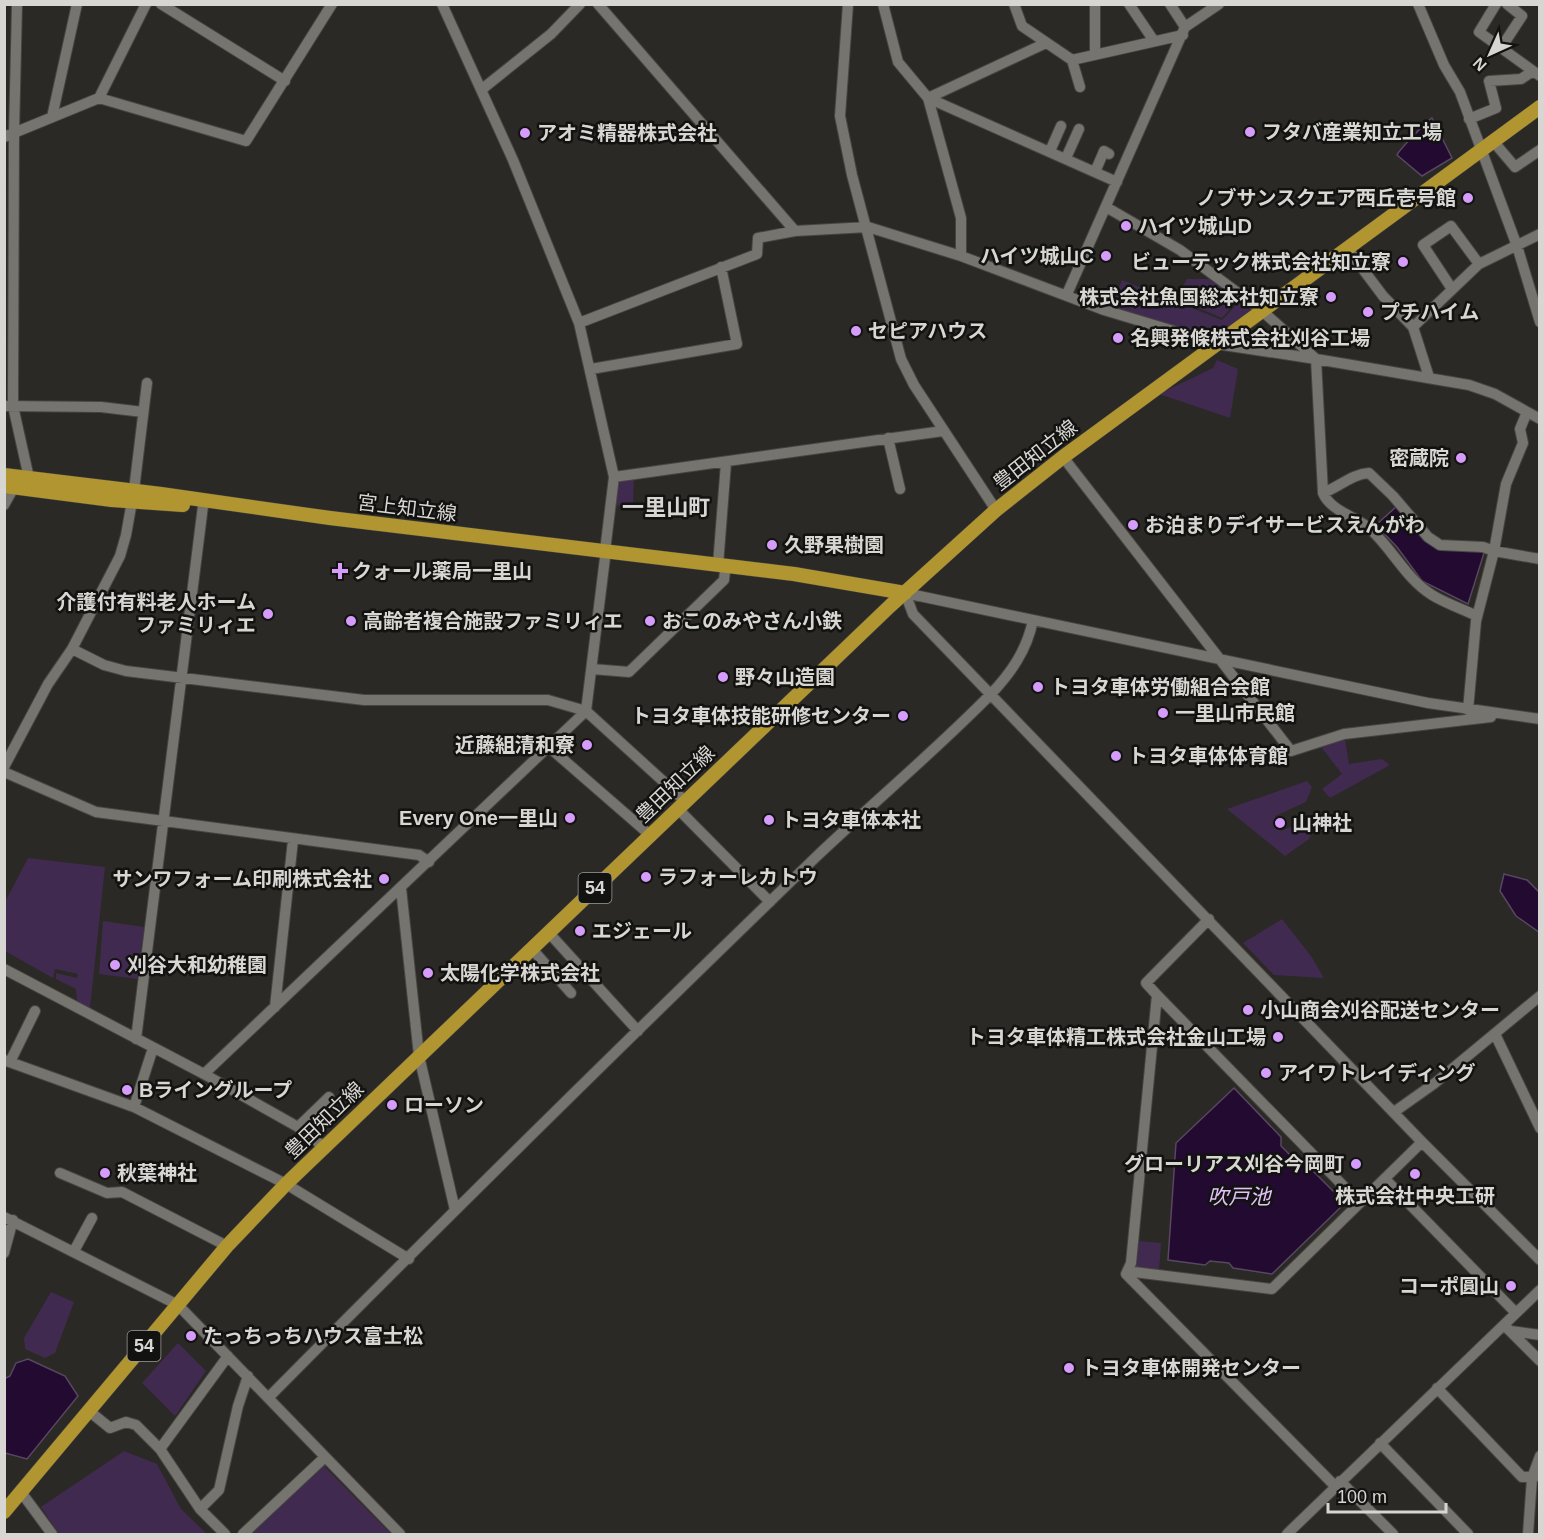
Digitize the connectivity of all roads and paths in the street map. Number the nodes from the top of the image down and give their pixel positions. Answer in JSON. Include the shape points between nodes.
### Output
{"nodes":[{"id":1,"x":77,"y":4,"type":"edge"},
{"id":2,"x":146,"y":4,"type":"edge"},
{"id":3,"x":161,"y":4,"type":"edge"},
{"id":4,"x":332,"y":4,"type":"edge"},
{"id":5,"x":442,"y":4,"type":"edge"},
{"id":6,"x":580,"y":4,"type":"edge"},
{"id":7,"x":598,"y":4,"type":"edge"},
{"id":8,"x":848,"y":4,"type":"edge"},
{"id":9,"x":883,"y":4,"type":"edge"},
{"id":10,"x":1014,"y":4,"type":"edge"},
{"id":11,"x":1095,"y":4,"type":"edge"},
{"id":12,"x":1129,"y":4,"type":"edge"},
{"id":13,"x":1170,"y":4,"type":"edge"},
{"id":14,"x":1418,"y":4,"type":"edge"},
{"id":15,"x":1497,"y":4,"type":"edge"},
{"id":16,"x":1507,"y":4,"type":"edge"},
{"id":17,"x":1218,"y":5,"type":"edge"},
{"id":18,"x":17,"y":7,"type":"edge"},
{"id":19,"x":4,"y":10,"type":"edge"},
{"id":20,"x":1184,"y":31,"type":"junction"},
{"id":21,"x":1154,"y":42,"type":"junction"},
{"id":22,"x":1047,"y":43,"type":"junction"},
{"id":23,"x":1501,"y":48,"type":"junction"},
{"id":24,"x":1095,"y":54,"type":"junction"},
{"id":25,"x":1072,"y":60,"type":"junction"},
{"id":26,"x":1536,"y":73,"type":"edge"},
{"id":27,"x":285,"y":81,"type":"junction"},
{"id":28,"x":1080,"y":87,"type":"dead end"},
{"id":29,"x":481,"y":90,"type":"junction"},
{"id":30,"x":99,"y":98,"type":"junction"},
{"id":31,"x":928,"y":98,"type":"junction"},
{"id":32,"x":1539,"y":107,"type":"edge"},
{"id":33,"x":52,"y":117,"type":"junction"},
{"id":34,"x":1469,"y":118,"type":"junction"},
{"id":35,"x":1061,"y":126,"type":"dead end"},
{"id":36,"x":1079,"y":129,"type":"dead end"},
{"id":37,"x":9,"y":135,"type":"edge"},
{"id":38,"x":1493,"y":141,"type":"junction"},
{"id":39,"x":1539,"y":150,"type":"edge"},
{"id":40,"x":1050,"y":151,"type":"junction"},
{"id":41,"x":1480,"y":151,"type":"junction"},
{"id":42,"x":1109,"y":154,"type":"dead end"},
{"id":43,"x":1066,"y":158,"type":"junction"},
{"id":44,"x":1095,"y":172,"type":"junction"},
{"id":45,"x":1117,"y":182,"type":"junction"},
{"id":46,"x":1106,"y":207,"type":"junction"},
{"id":47,"x":9,"y":217,"type":"edge"},
{"id":48,"x":868,"y":227,"type":"junction"},
{"id":49,"x":795,"y":231,"type":"junction"},
{"id":50,"x":1539,"y":234,"type":"edge"},
{"id":51,"x":1517,"y":246,"type":"junction"},
{"id":52,"x":1347,"y":248,"type":"junction"},
{"id":53,"x":9,"y":250,"type":"edge"},
{"id":54,"x":961,"y":256,"type":"junction"},
{"id":55,"x":1479,"y":264,"type":"junction"},
{"id":56,"x":721,"y":267,"type":"junction"},
{"id":57,"x":9,"y":286,"type":"edge"},
{"id":58,"x":1452,"y":289,"type":"junction"},
{"id":59,"x":1067,"y":294,"type":"junction"},
{"id":60,"x":1261,"y":310,"type":"junction"},
{"id":61,"x":1539,"y":322,"type":"edge"},
{"id":62,"x":579,"y":323,"type":"junction"},
{"id":63,"x":1413,"y":327,"type":"junction"},
{"id":64,"x":9,"y":339,"type":"edge"},
{"id":65,"x":1217,"y":344,"type":"junction"},
{"id":66,"x":1316,"y":359,"type":"junction"},
{"id":67,"x":591,"y":369,"type":"junction"},
{"id":68,"x":1429,"y":377,"type":"junction"},
{"id":69,"x":147,"y":383,"type":"dead end"},
{"id":70,"x":9,"y":406,"type":"edge"},
{"id":71,"x":143,"y":412,"type":"junction"},
{"id":72,"x":1527,"y":412,"type":"junction"},
{"id":73,"x":1539,"y":419,"type":"edge"},
{"id":74,"x":943,"y":431,"type":"junction"},
{"id":75,"x":888,"y":438,"type":"junction"},
{"id":76,"x":1063,"y":457,"type":"junction"},
{"id":77,"x":726,"y":463,"type":"junction"},
{"id":78,"x":4,"y":475,"type":"edge"},
{"id":79,"x":614,"y":477,"type":"junction"},
{"id":80,"x":29,"y":478,"type":"junction"},
{"id":81,"x":9,"y":487,"type":"edge"},
{"id":82,"x":900,"y":489,"type":"dead end"},
{"id":83,"x":1323,"y":493,"type":"junction"},
{"id":84,"x":132,"y":496,"type":"junction"},
{"id":85,"x":4,"y":505,"type":"edge"},
{"id":86,"x":203,"y":506,"type":"junction"},
{"id":87,"x":996,"y":510,"type":"junction"},
{"id":88,"x":1494,"y":551,"type":"junction"},
{"id":89,"x":605,"y":554,"type":"junction"},
{"id":90,"x":1539,"y":559,"type":"edge"},
{"id":91,"x":722,"y":568,"type":"junction"},
{"id":92,"x":905,"y":593,"type":"junction"},
{"id":93,"x":1477,"y":616,"type":"junction"},
{"id":94,"x":1033,"y":620,"type":"junction"},
{"id":95,"x":72,"y":649,"type":"junction"},
{"id":96,"x":1222,"y":661,"type":"junction"},
{"id":97,"x":592,"y":669,"type":"junction"},
{"id":98,"x":182,"y":678,"type":"junction"},
{"id":99,"x":991,"y":694,"type":"junction"},
{"id":100,"x":1439,"y":704,"type":"junction"},
{"id":101,"x":1468,"y":710,"type":"junction"},
{"id":102,"x":586,"y":711,"type":"junction"},
{"id":103,"x":1503,"y":715,"type":"junction"},
{"id":104,"x":1539,"y":718,"type":"edge"},
{"id":105,"x":1434,"y":723,"type":"junction"},
{"id":106,"x":550,"y":748,"type":"junction"},
{"id":107,"x":4,"y":767,"type":"edge"},
{"id":108,"x":4,"y":772,"type":"edge"},
{"id":109,"x":682,"y":805,"type":"junction"},
{"id":110,"x":164,"y":820,"type":"junction"},
{"id":111,"x":650,"y":835,"type":"junction"},
{"id":112,"x":293,"y":840,"type":"junction"},
{"id":113,"x":429,"y":862,"type":"junction"},
{"id":114,"x":401,"y":888,"type":"junction"},
{"id":115,"x":770,"y":902,"type":"junction"},
{"id":116,"x":1209,"y":919,"type":"junction"},
{"id":117,"x":549,"y":933,"type":"junction"},
{"id":118,"x":532,"y":949,"type":"junction"},
{"id":119,"x":4,"y":969,"type":"edge"},
{"id":120,"x":571,"y":993,"type":"dead end"},
{"id":121,"x":1157,"y":994,"type":"junction"},
{"id":122,"x":1539,"y":996,"type":"edge"},
{"id":123,"x":275,"y":1007,"type":"junction"},
{"id":124,"x":35,"y":1011,"type":"dead end"},
{"id":125,"x":638,"y":1031,"type":"junction"},
{"id":126,"x":1495,"y":1034,"type":"junction"},
{"id":127,"x":136,"y":1039,"type":"junction"},
{"id":128,"x":153,"y":1048,"type":"junction"},
{"id":129,"x":419,"y":1056,"type":"junction"},
{"id":130,"x":7,"y":1061,"type":"edge"},
{"id":131,"x":204,"y":1074,"type":"junction"},
{"id":132,"x":329,"y":1097,"type":"dead end"},
{"id":133,"x":1535,"y":1104,"type":"edge"},
{"id":134,"x":134,"y":1107,"type":"junction"},
{"id":135,"x":1394,"y":1112,"type":"junction"},
{"id":136,"x":298,"y":1127,"type":"junction"},
{"id":137,"x":1539,"y":1128,"type":"edge"},
{"id":138,"x":1422,"y":1142,"type":"junction"},
{"id":139,"x":324,"y":1147,"type":"junction"},
{"id":140,"x":60,"y":1173,"type":"dead end"},
{"id":141,"x":1385,"y":1179,"type":"junction"},
{"id":142,"x":286,"y":1184,"type":"junction"},
{"id":143,"x":1360,"y":1203,"type":"junction"},
{"id":144,"x":455,"y":1210,"type":"junction"},
{"id":145,"x":92,"y":1218,"type":"dead end"},
{"id":146,"x":9,"y":1219,"type":"edge"},
{"id":147,"x":227,"y":1246,"type":"junction"},
{"id":148,"x":74,"y":1251,"type":"junction"},
{"id":149,"x":4,"y":1253,"type":"edge"},
{"id":150,"x":409,"y":1259,"type":"junction"},
{"id":151,"x":1539,"y":1260,"type":"edge"},
{"id":152,"x":1126,"y":1274,"type":"junction"},
{"id":153,"x":1539,"y":1290,"type":"edge"},
{"id":154,"x":178,"y":1305,"type":"junction"},
{"id":155,"x":1516,"y":1313,"type":"junction"},
{"id":156,"x":1507,"y":1328,"type":"junction"},
{"id":157,"x":1539,"y":1335,"type":"edge"},
{"id":158,"x":228,"y":1356,"type":"junction"},
{"id":159,"x":1539,"y":1361,"type":"edge"},
{"id":160,"x":248,"y":1376,"type":"junction"},
{"id":161,"x":1437,"y":1388,"type":"junction"},
{"id":162,"x":269,"y":1397,"type":"junction"},
{"id":163,"x":89,"y":1411,"type":"junction"},
{"id":164,"x":1380,"y":1443,"type":"junction"},
{"id":165,"x":160,"y":1449,"type":"junction"},
{"id":166,"x":1539,"y":1456,"type":"edge"},
{"id":167,"x":325,"y":1457,"type":"junction"},
{"id":168,"x":1536,"y":1477,"type":"edge"},
{"id":169,"x":1338,"y":1483,"type":"junction"},
{"id":170,"x":21,"y":1491,"type":"junction"},
{"id":171,"x":200,"y":1509,"type":"junction"},
{"id":172,"x":4,"y":1512,"type":"edge"},
{"id":173,"x":52,"y":1534,"type":"edge"},
{"id":174,"x":225,"y":1534,"type":"edge"},
{"id":175,"x":243,"y":1534,"type":"edge"},
{"id":176,"x":400,"y":1534,"type":"edge"},
{"id":177,"x":1287,"y":1534,"type":"edge"},
{"id":178,"x":1393,"y":1534,"type":"edge"},
{"id":179,"x":1468,"y":1534,"type":"edge"},
{"id":180,"x":1528,"y":1534,"type":"edge"}],
"edges":[{"from":1,"to":33,"type":"street"},
{"from":2,"to":30,"type":"street"},
{"from":3,"to":27,"type":"street"},
{"from":4,"to":27,"type":"street"},
{"from":5,"to":29,"type":"street"},
{"from":6,"to":29,"type":"street","via":[[551,34]]},
{"from":7,"to":49,"type":"street"},
{"from":8,"to":48,"type":"street","via":[[840,116]]},
{"from":9,"to":31,"type":"street","via":[[898,62]]},
{"from":10,"to":22,"type":"street","via":[[1022,26]]},
{"from":11,"to":24,"type":"street"},
{"from":12,"to":21,"type":"street"},
{"from":13,"to":20,"type":"street"},
{"from":14,"to":34,"type":"street"},
{"from":15,"to":23,"type":"street","via":[[1479,32]]},
{"from":16,"to":23,"type":"street","via":[[1522,16]]},
{"from":17,"to":20,"type":"street"},
{"from":18,"to":19,"type":"street"},
{"from":18,"to":37,"type":"street"},
{"from":20,"to":21,"type":"street"},
{"from":20,"to":45,"type":"street"},
{"from":21,"to":24,"type":"street"},
{"from":22,"to":25,"type":"street"},
{"from":22,"to":31,"type":"street"},
{"from":23,"to":26,"type":"street"},
{"from":24,"to":25,"type":"street"},
{"from":25,"to":28,"type":"street"},
{"from":26,"to":34,"type":"street","via":[[1521,79],[1489,81],[1496,108]]},
{"from":27,"to":30,"type":"street","via":[[246,141]]},
{"from":29,"to":62,"type":"street"},
{"from":30,"to":33,"type":"street"},
{"from":31,"to":40,"type":"street"},
{"from":31,"to":54,"type":"street","via":[[961,218]]},
{"from":32,"to":38,"type":"main road","name":"豊田知立線","number":"54"},
{"from":33,"to":37,"type":"street"},
{"from":34,"to":41,"type":"street"},
{"from":35,"to":40,"type":"street"},
{"from":36,"to":43,"type":"street"},
{"from":37,"to":47,"type":"street"},
{"from":38,"to":39,"type":"street","via":[[1515,167]]},
{"from":38,"to":41,"type":"main road","name":"豊田知立線","number":"54"},
{"from":40,"to":43,"type":"street"},
{"from":41,"to":51,"type":"street"},
{"from":41,"to":52,"type":"main road","name":"豊田知立線","number":"54"},
{"from":42,"to":44,"type":"street","via":[[1104,152]]},
{"from":43,"to":44,"type":"street"},
{"from":44,"to":45,"type":"street"},
{"from":45,"to":46,"type":"street"},
{"from":46,"to":59,"type":"street"},
{"from":46,"to":60,"type":"street","via":[[1180,250]]},
{"from":47,"to":53,"type":"street"},
{"from":48,"to":49,"type":"street"},
{"from":48,"to":54,"type":"street"},
{"from":48,"to":74,"type":"street","via":[[901,358]]},
{"from":49,"to":56,"type":"street","via":[[758,238],[757,254]]},
{"from":50,"to":51,"type":"street"},
{"from":51,"to":55,"type":"street"},
{"from":51,"to":61,"type":"street"},
{"from":52,"to":60,"type":"main road","name":"豊田知立線","number":"54"},
{"from":52,"to":63,"type":"street","via":[[1383,296]]},
{"from":53,"to":57,"type":"street"},
{"from":54,"to":59,"type":"street"},
{"from":55,"to":58,"type":"street"},
{"from":55,"to":58,"type":"street","via":[[1451,226],[1423,245]]},
{"from":56,"to":62,"type":"street"},
{"from":56,"to":67,"type":"street","via":[[737,344]]},
{"from":57,"to":64,"type":"street"},
{"from":58,"to":63,"type":"street"},
{"from":59,"to":65,"type":"street","via":[[1104,310]]},
{"from":60,"to":65,"type":"main road","name":"豊田知立線","number":"54"},
{"from":60,"to":66,"type":"street"},
{"from":62,"to":67,"type":"street"},
{"from":63,"to":68,"type":"street"},
{"from":64,"to":70,"type":"street"},
{"from":65,"to":66,"type":"street"},
{"from":65,"to":76,"type":"main road","name":"豊田知立線","number":"54"},
{"from":66,"to":68,"type":"street"},
{"from":66,"to":83,"type":"street"},
{"from":67,"to":79,"type":"street"},
{"from":68,"to":72,"type":"street","via":[[1482,389]]},
{"from":69,"to":71,"type":"street"},
{"from":70,"to":71,"type":"street","via":[[101,406]]},
{"from":70,"to":80,"type":"street"},
{"from":71,"to":84,"type":"street"},
{"from":72,"to":73,"type":"street"},
{"from":72,"to":88,"type":"street","via":[[1520,429],[1523,443],[1506,484]]},
{"from":74,"to":75,"type":"street"},
{"from":74,"to":87,"type":"street"},
{"from":75,"to":77,"type":"street"},
{"from":75,"to":82,"type":"street"},
{"from":76,"to":87,"type":"main road","name":"豊田知立線","number":"54"},
{"from":76,"to":96,"type":"street"},
{"from":77,"to":79,"type":"street"},
{"from":77,"to":91,"type":"street"},
{"from":78,"to":80,"type":"main road","name":"宮上知立線"},
{"from":79,"to":89,"type":"street"},
{"from":80,"to":84,"type":"main road","name":"宮上知立線"},
{"from":81,"to":84,"type":"main road","name":"宮上知立線"},
{"from":81,"to":85,"type":"street"},
{"from":83,"to":88,"type":"street","via":[[1357,474],[1369,473],[1440,545]]},
{"from":83,"to":93,"type":"street","via":[[1327,503],[1369,528],[1409,575],[1431,594]]},
{"from":84,"to":86,"type":"main road","name":"宮上知立線"},
{"from":84,"to":89,"type":"main road","name":"宮上知立線"},
{"from":84,"to":95,"type":"street","via":[[117,563]]},
{"from":86,"to":89,"type":"main road","name":"宮上知立線"},
{"from":86,"to":98,"type":"street"},
{"from":87,"to":92,"type":"main road","name":"豊田知立線","number":"54"},
{"from":88,"to":90,"type":"street"},
{"from":88,"to":93,"type":"street"},
{"from":89,"to":91,"type":"main road","name":"宮上知立線"},
{"from":89,"to":97,"type":"street"},
{"from":91,"to":92,"type":"main road","name":"宮上知立線"},
{"from":91,"to":97,"type":"street","via":[[724,580],[629,672]]},
{"from":92,"to":94,"type":"street"},
{"from":92,"to":99,"type":"street","via":[[913,614]]},
{"from":92,"to":109,"type":"main road","name":"豊田知立線","number":"54"},
{"from":93,"to":101,"type":"street"},
{"from":94,"to":96,"type":"street"},
{"from":94,"to":99,"type":"street","via":[[1019,659]]},
{"from":95,"to":98,"type":"street","via":[[126,671]]},
{"from":95,"to":107,"type":"street","via":[[48,684]]},
{"from":96,"to":100,"type":"street"},
{"from":96,"to":105,"type":"street","via":[[1291,751],[1344,734]]},
{"from":97,"to":102,"type":"street"},
{"from":98,"to":102,"type":"street","via":[[364,700],[548,700]]},
{"from":98,"to":110,"type":"street"},
{"from":99,"to":115,"type":"street"},
{"from":99,"to":116,"type":"street"},
{"from":100,"to":101,"type":"street"},
{"from":100,"to":105,"type":"street"},
{"from":101,"to":103,"type":"street"},
{"from":102,"to":106,"type":"street"},
{"from":102,"to":109,"type":"street"},
{"from":103,"to":104,"type":"street"},
{"from":103,"to":105,"type":"street"},
{"from":106,"to":111,"type":"street"},
{"from":106,"to":113,"type":"street"},
{"from":108,"to":110,"type":"street","via":[[96,812]]},
{"from":109,"to":111,"type":"main road","name":"豊田知立線","number":"54"},
{"from":109,"to":115,"type":"street"},
{"from":110,"to":112,"type":"street"},
{"from":110,"to":127,"type":"street"},
{"from":111,"to":117,"type":"main road","name":"豊田知立線","number":"54"},
{"from":112,"to":113,"type":"street","via":[[419,855]]},
{"from":112,"to":123,"type":"street"},
{"from":113,"to":114,"type":"street"},
{"from":114,"to":123,"type":"street"},
{"from":114,"to":129,"type":"street"},
{"from":115,"to":125,"type":"street"},
{"from":116,"to":121,"type":"street","via":[[1146,983]]},
{"from":116,"to":135,"type":"street"},
{"from":117,"to":118,"type":"main road","name":"豊田知立線","number":"54"},
{"from":117,"to":125,"type":"street"},
{"from":118,"to":120,"type":"street"},
{"from":118,"to":129,"type":"main road","name":"豊田知立線","number":"54"},
{"from":119,"to":127,"type":"street"},
{"from":121,"to":143,"type":"street"},
{"from":121,"to":152,"type":"street","via":[[1131,1263]]},
{"from":122,"to":126,"type":"street"},
{"from":123,"to":131,"type":"street"},
{"from":124,"to":130,"type":"street"},
{"from":125,"to":144,"type":"street"},
{"from":126,"to":133,"type":"street"},
{"from":126,"to":135,"type":"street"},
{"from":127,"to":128,"type":"street"},
{"from":128,"to":131,"type":"street"},
{"from":128,"to":134,"type":"street"},
{"from":129,"to":139,"type":"main road","name":"豊田知立線","number":"54"},
{"from":129,"to":144,"type":"street"},
{"from":130,"to":134,"type":"street"},
{"from":131,"to":136,"type":"street"},
{"from":132,"to":136,"type":"street"},
{"from":133,"to":137,"type":"street"},
{"from":134,"to":142,"type":"street"},
{"from":135,"to":138,"type":"street"},
{"from":136,"to":139,"type":"street"},
{"from":138,"to":141,"type":"street"},
{"from":138,"to":151,"type":"street"},
{"from":139,"to":142,"type":"main road","name":"豊田知立線","number":"54"},
{"from":140,"to":147,"type":"street","via":[[107,1193],[122,1192]]},
{"from":141,"to":143,"type":"street"},
{"from":141,"to":155,"type":"street"},
{"from":142,"to":147,"type":"main road","name":"豊田知立線","number":"54"},
{"from":142,"to":150,"type":"street"},
{"from":143,"to":152,"type":"street","via":[[1272,1289]]},
{"from":144,"to":150,"type":"street"},
{"from":145,"to":148,"type":"street"},
{"from":146,"to":148,"type":"street"},
{"from":146,"to":149,"type":"street"},
{"from":147,"to":154,"type":"main road","name":"豊田知立線","number":"54"},
{"from":148,"to":154,"type":"street"},
{"from":150,"to":162,"type":"street"},
{"from":152,"to":169,"type":"street"},
{"from":153,"to":155,"type":"street"},
{"from":154,"to":158,"type":"street"},
{"from":154,"to":163,"type":"main road","name":"豊田知立線","number":"54"},
{"from":155,"to":156,"type":"street"},
{"from":156,"to":157,"type":"street"},
{"from":156,"to":159,"type":"street"},
{"from":156,"to":161,"type":"street"},
{"from":158,"to":160,"type":"street"},
{"from":158,"to":165,"type":"street"},
{"from":160,"to":162,"type":"street"},
{"from":160,"to":171,"type":"street","via":[[219,1490]]},
{"from":161,"to":164,"type":"street"},
{"from":161,"to":168,"type":"street","via":[[1522,1477]]},
{"from":162,"to":167,"type":"street"},
{"from":163,"to":165,"type":"street","via":[[111,1428],[126,1422],[136,1425]]},
{"from":163,"to":170,"type":"main road","name":"豊田知立線","number":"54"},
{"from":164,"to":169,"type":"street"},
{"from":164,"to":179,"type":"street"},
{"from":165,"to":171,"type":"street"},
{"from":166,"to":168,"type":"street"},
{"from":167,"to":175,"type":"street"},
{"from":167,"to":176,"type":"street"},
{"from":168,"to":180,"type":"street"},
{"from":169,"to":177,"type":"street"},
{"from":169,"to":178,"type":"street"},
{"from":170,"to":172,"type":"main road","name":"豊田知立線","number":"54"},
{"from":170,"to":173,"type":"street"},
{"from":171,"to":174,"type":"street"}]}
